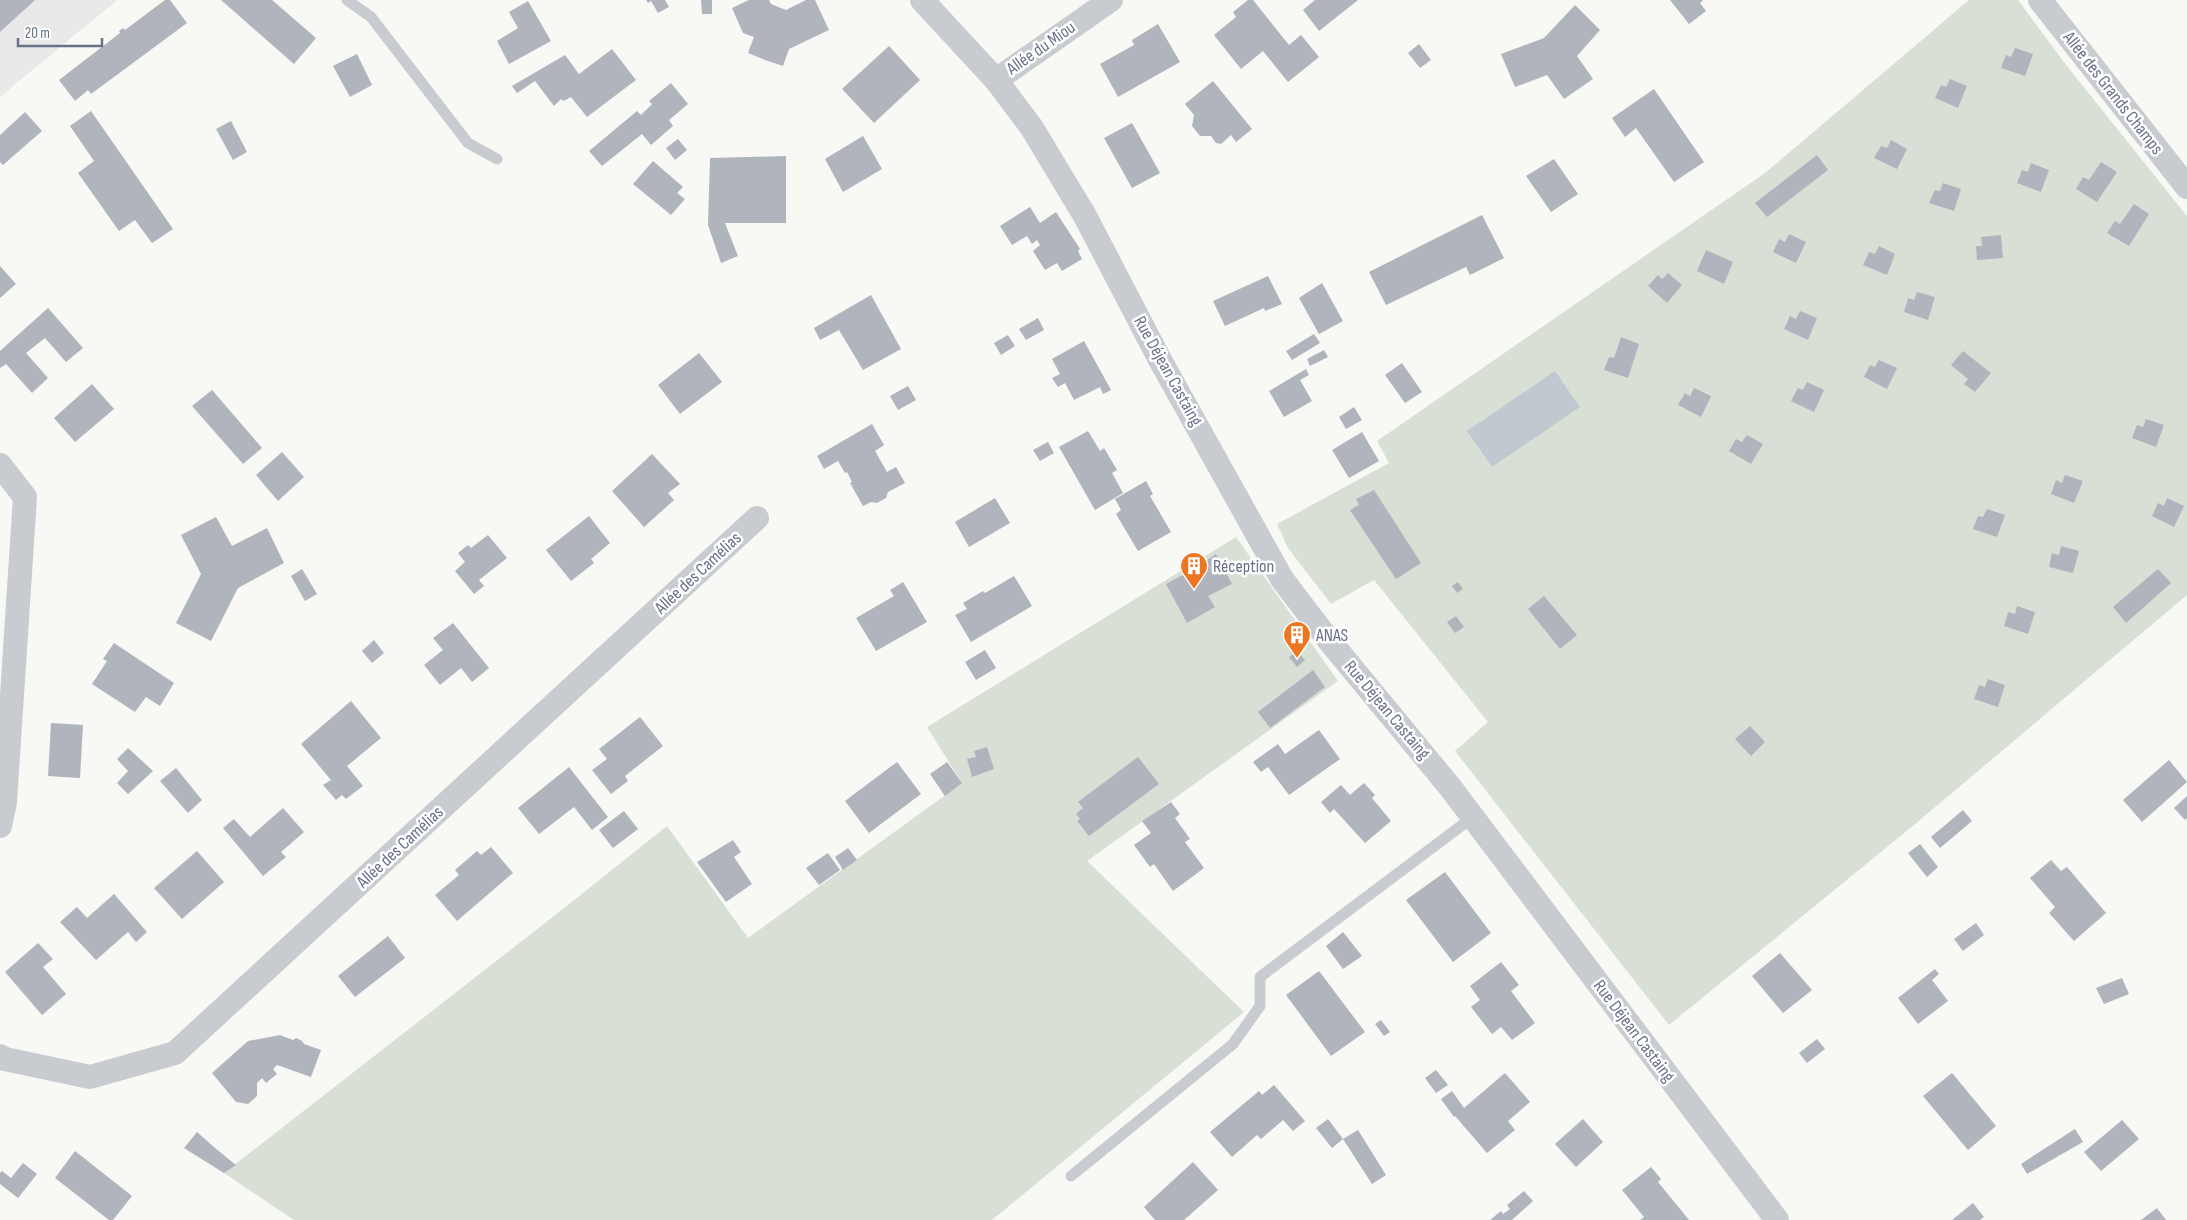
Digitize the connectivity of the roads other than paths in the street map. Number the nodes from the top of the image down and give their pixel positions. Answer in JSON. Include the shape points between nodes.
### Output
{"nodes":[{"id":1,"x":347,"y":0,"type":"edge"},
{"id":2,"x":922,"y":0,"type":"edge"},
{"id":3,"x":1111,"y":0,"type":"edge"},
{"id":4,"x":2040,"y":0,"type":"edge"},
{"id":5,"x":996,"y":80,"type":"junction"},
{"id":6,"x":497,"y":159,"type":"dead end"},
{"id":7,"x":2187,"y":187,"type":"edge"},
{"id":8,"x":0,"y":466,"type":"edge"},
{"id":9,"x":757,"y":518,"type":"dead end"},
{"id":10,"x":1472,"y":816,"type":"junction"},
{"id":11,"x":0,"y":826,"type":"edge"},
{"id":12,"x":0,"y":1056,"type":"edge"},
{"id":13,"x":1071,"y":1176,"type":"dead end"},
{"id":14,"x":1776,"y":1220,"type":"edge"}],
"edges":[{"from":1,"to":6,"type":"lane","via":[[371,17],[468,143]]},
{"from":2,"to":5,"type":"street","name":"Rue Déjean Castaing"},
{"from":3,"to":5,"type":"street","name":"Allée du Miou"},
{"from":4,"to":7,"type":"street","name":"Allée des Grands Champs"},
{"from":5,"to":10,"type":"street","name":"Rue Déjean Castaing","via":[[1032,128],[1085,216],[1159,358],[1282,579]]},
{"from":8,"to":11,"type":"street","via":[[25,497],[5,802]]},
{"from":9,"to":12,"type":"street","name":"Allée des Camélias","via":[[176,1053],[90,1077]]},
{"from":10,"to":13,"type":"lane","via":[[1260,977],[1260,1006],[1233,1044]]},
{"from":10,"to":14,"type":"street","name":"Rue Déjean Castaing"}]}
